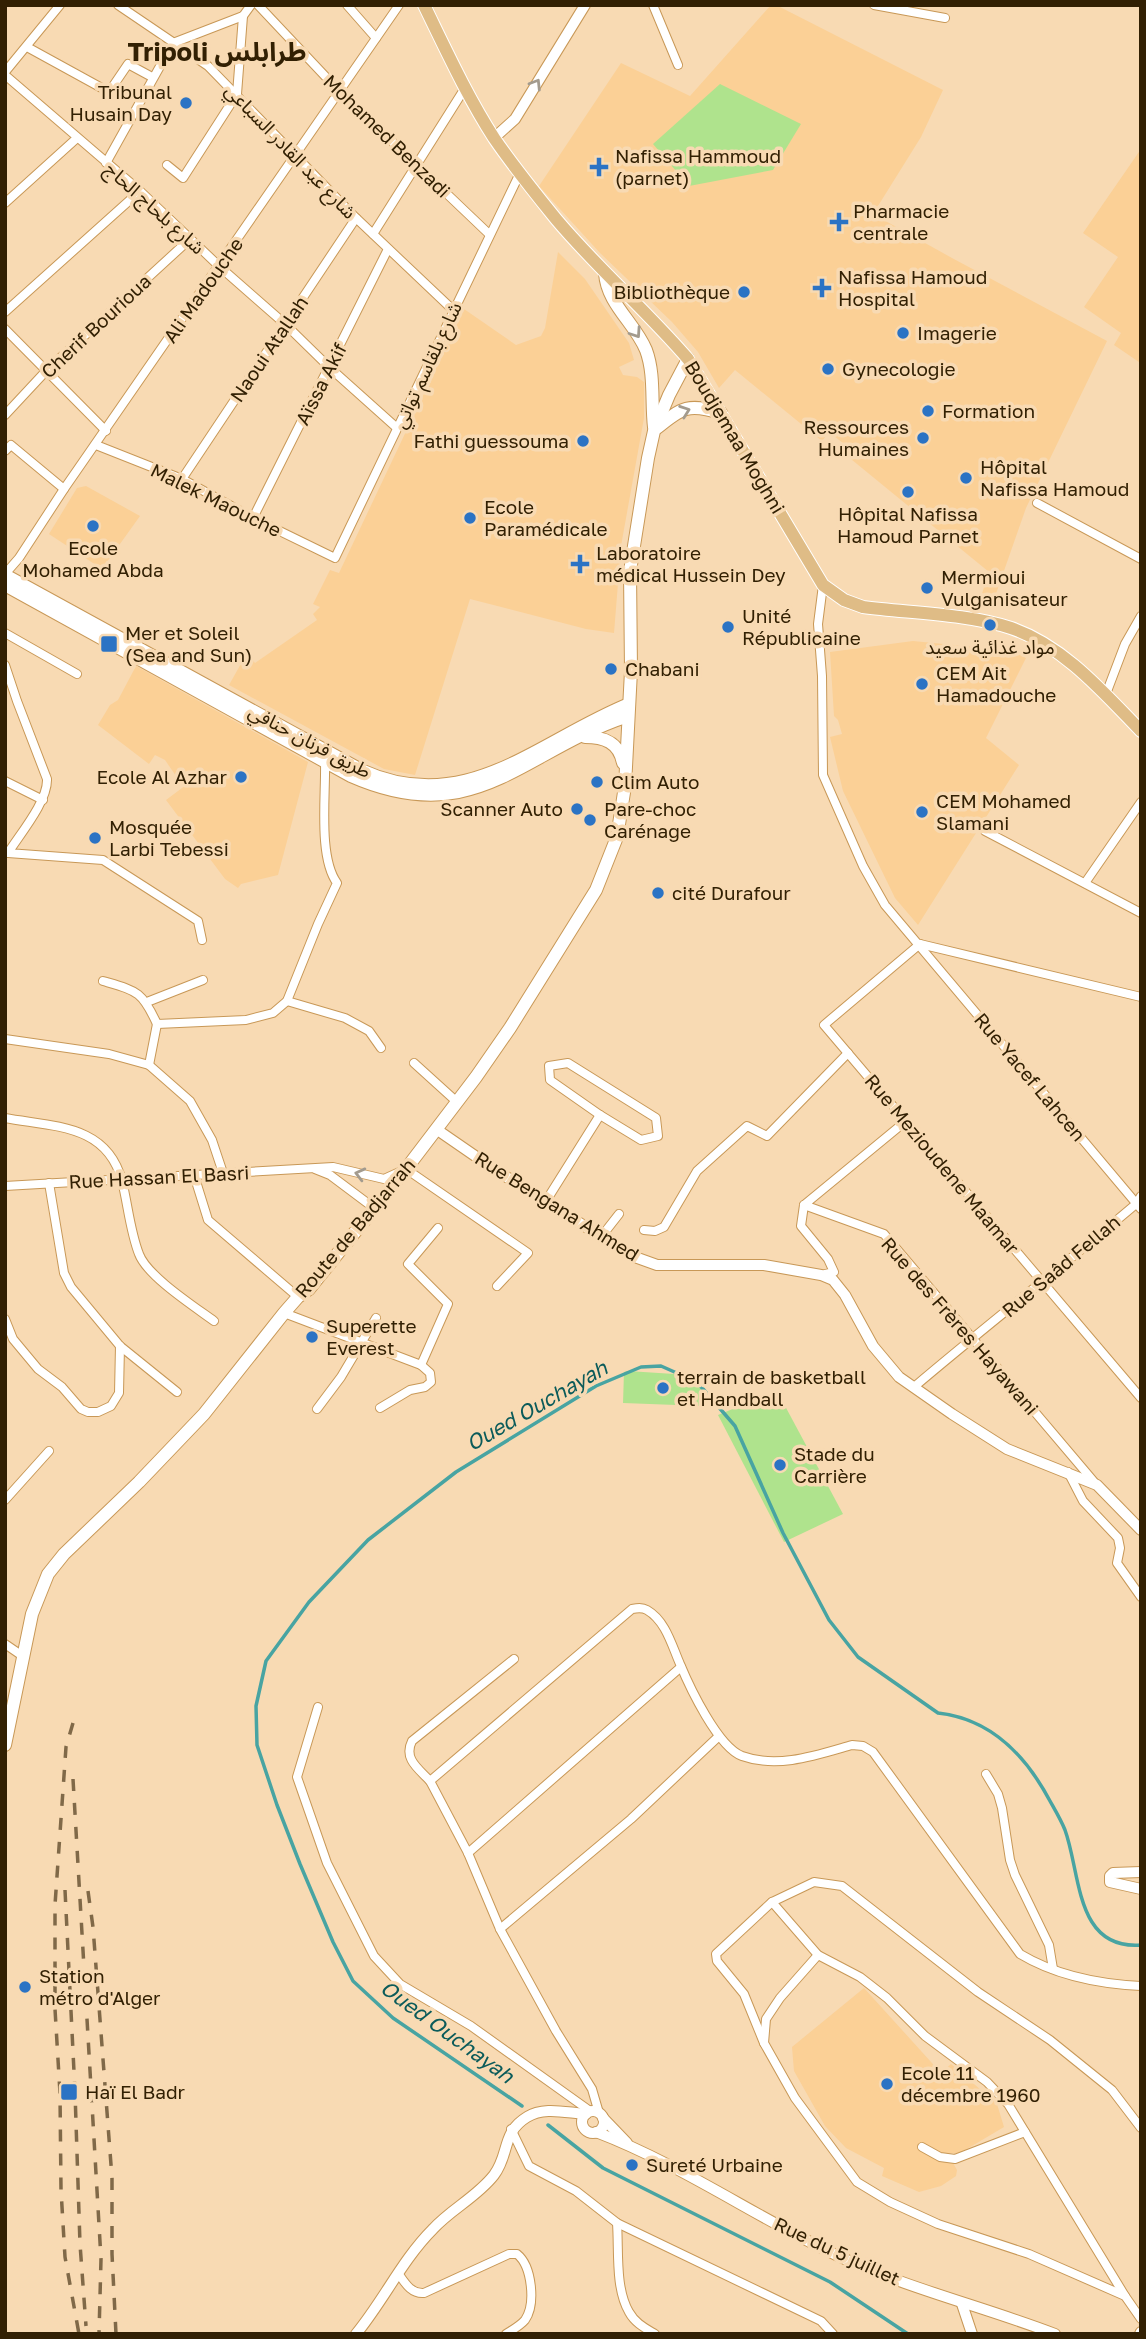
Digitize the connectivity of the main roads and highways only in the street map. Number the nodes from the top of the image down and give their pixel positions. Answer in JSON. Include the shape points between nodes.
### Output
{"nodes":[{"id":1,"x":424,"y":5,"type":"edge"},
{"id":2,"x":605,"y":273,"type":"junction"},
{"id":3,"x":688,"y":359,"type":"junction"},
{"id":4,"x":721,"y":413,"type":"junction"},
{"id":5,"x":654,"y":431,"type":"junction"},
{"id":6,"x":5,"y":575,"type":"edge"},
{"id":7,"x":5,"y":585,"type":"edge"},
{"id":8,"x":630,"y":687,"type":"junction"},
{"id":9,"x":629,"y":710,"type":"junction"},
{"id":10,"x":601,"y":715,"type":"junction"},
{"id":11,"x":1141,"y":731,"type":"edge"},
{"id":12,"x":581,"y":737,"type":"junction"},
{"id":13,"x":626,"y":775,"type":"junction"},
{"id":14,"x":5,"y":1745,"type":"edge"}],
"edges":[{"from":1,"to":2,"type":"main road","name":"Boudjemaa Moghni","via":[[494,138]]},
{"from":2,"to":3,"type":"main road","name":"Boudjemaa Moghni"},
{"from":2,"to":5,"type":"main road","one_way":true,"via":[[607,289],[646,351]]},
{"from":3,"to":4,"type":"main road","name":"Boudjemaa Moghni"},
{"from":3,"to":5,"type":"main road"},
{"from":5,"to":4,"type":"main road","one_way":true,"via":[[687,407]]},
{"from":4,"to":11,"type":"main road","name":"Boudjemaa Moghni","via":[[823,585],[863,607],[1012,629],[1042,643],[1083,674]]},
{"from":5,"to":8,"type":"main road","name":"Route de Badjarrah","via":[[631,571]]},
{"from":6,"to":10,"type":"main road","name":"طريق فرنان حنافي","via":[[360,770],[392,781],[425,787],[467,782]]},
{"from":7,"to":12,"type":"main road","name":"طريق فرنان حنافي","via":[[376,787],[414,795],[446,795],[488,785]]},
{"from":8,"to":9,"type":"main road","name":"Route de Badjarrah"},
{"from":8,"to":10,"type":"main road"},
{"from":9,"to":10,"type":"main road","name":"طريق فرنان حنافي"},
{"from":9,"to":12,"type":"main road","name":"طريق فرنان حنافي"},
{"from":9,"to":13,"type":"main road","name":"Route de Badjarrah"},
{"from":12,"to":13,"type":"main road","via":[[600,737],[614,744]]},
{"from":13,"to":14,"type":"main road","name":"Route de Badjarrah","via":[[617,837],[596,890],[510,1028],[457,1102],[204,1414],[54,1564],[37,1597]]}]}
